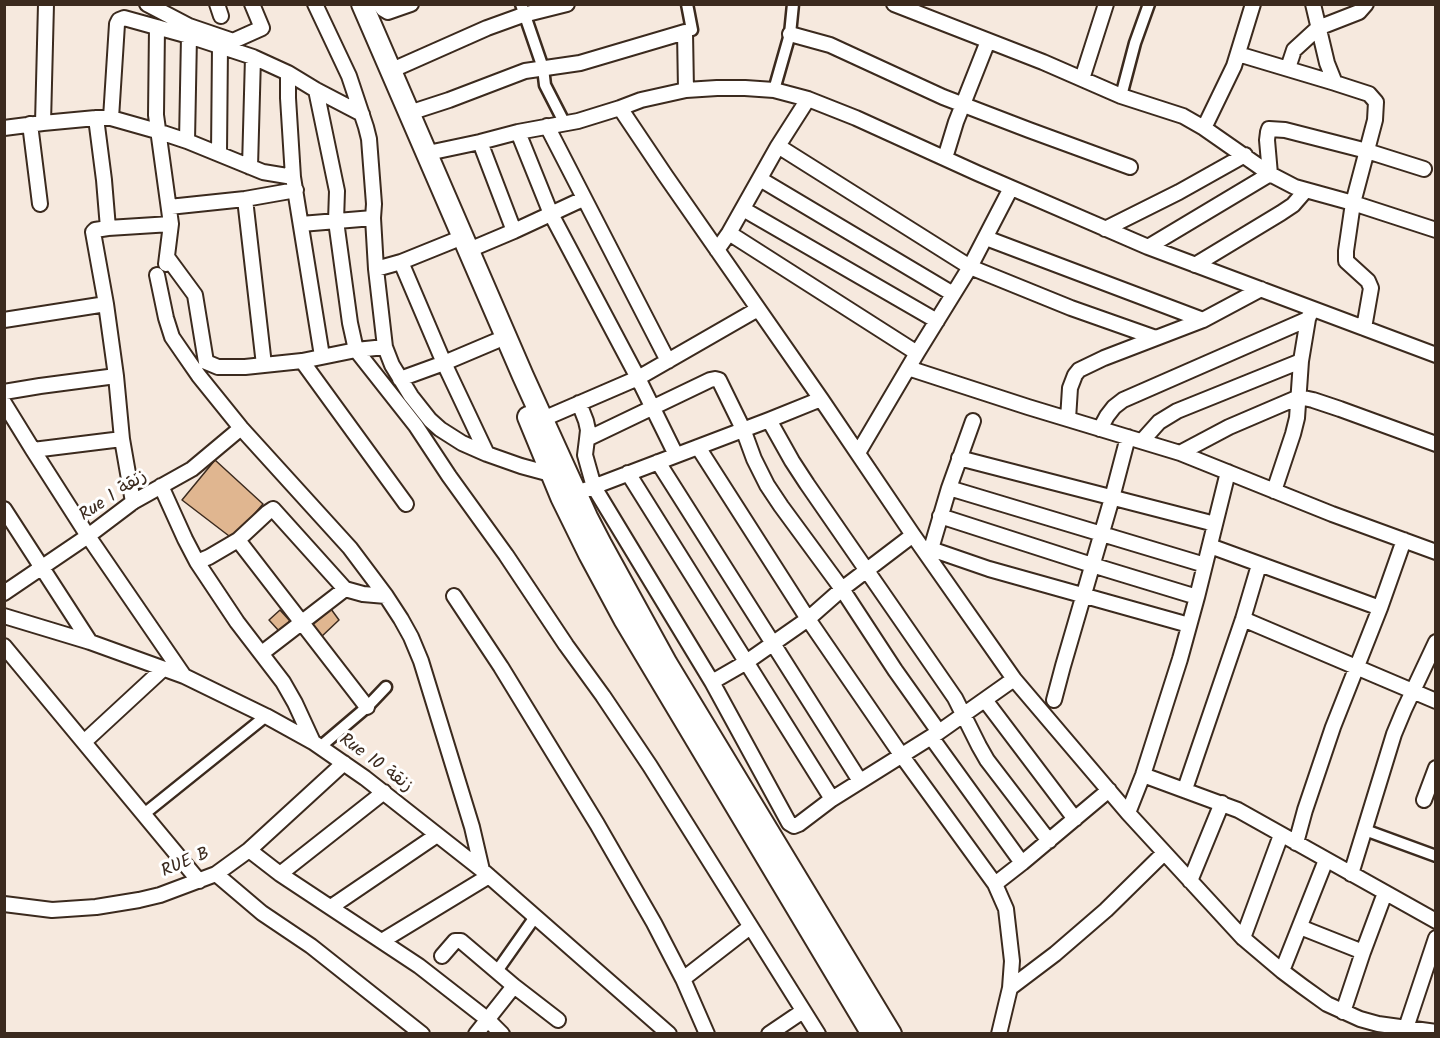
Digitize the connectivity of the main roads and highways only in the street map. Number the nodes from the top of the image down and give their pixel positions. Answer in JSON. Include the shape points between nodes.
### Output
{"nodes":[{"id":1,"x":349,"y":4,"type":"edge"},
{"id":2,"x":362,"y":4,"type":"edge"},
{"id":3,"x":461,"y":245,"type":"junction"},
{"id":4,"x":570,"y":486,"type":"junction"},
{"id":5,"x":872,"y":1034,"type":"edge"},
{"id":6,"x":891,"y":1034,"type":"edge"}],
"edges":[{"from":1,"to":3,"type":"main road","via":[[404,132]]},
{"from":2,"to":3,"type":"main road","via":[[428,153]]},
{"from":3,"to":4,"type":"main road","via":[[543,418]]},
{"from":3,"to":4,"type":"main road","via":[[496,341]]},
{"from":4,"to":5,"type":"main road","via":[[589,554],[624,619]]},
{"from":4,"to":6,"type":"main road","via":[[667,664]]}]}
